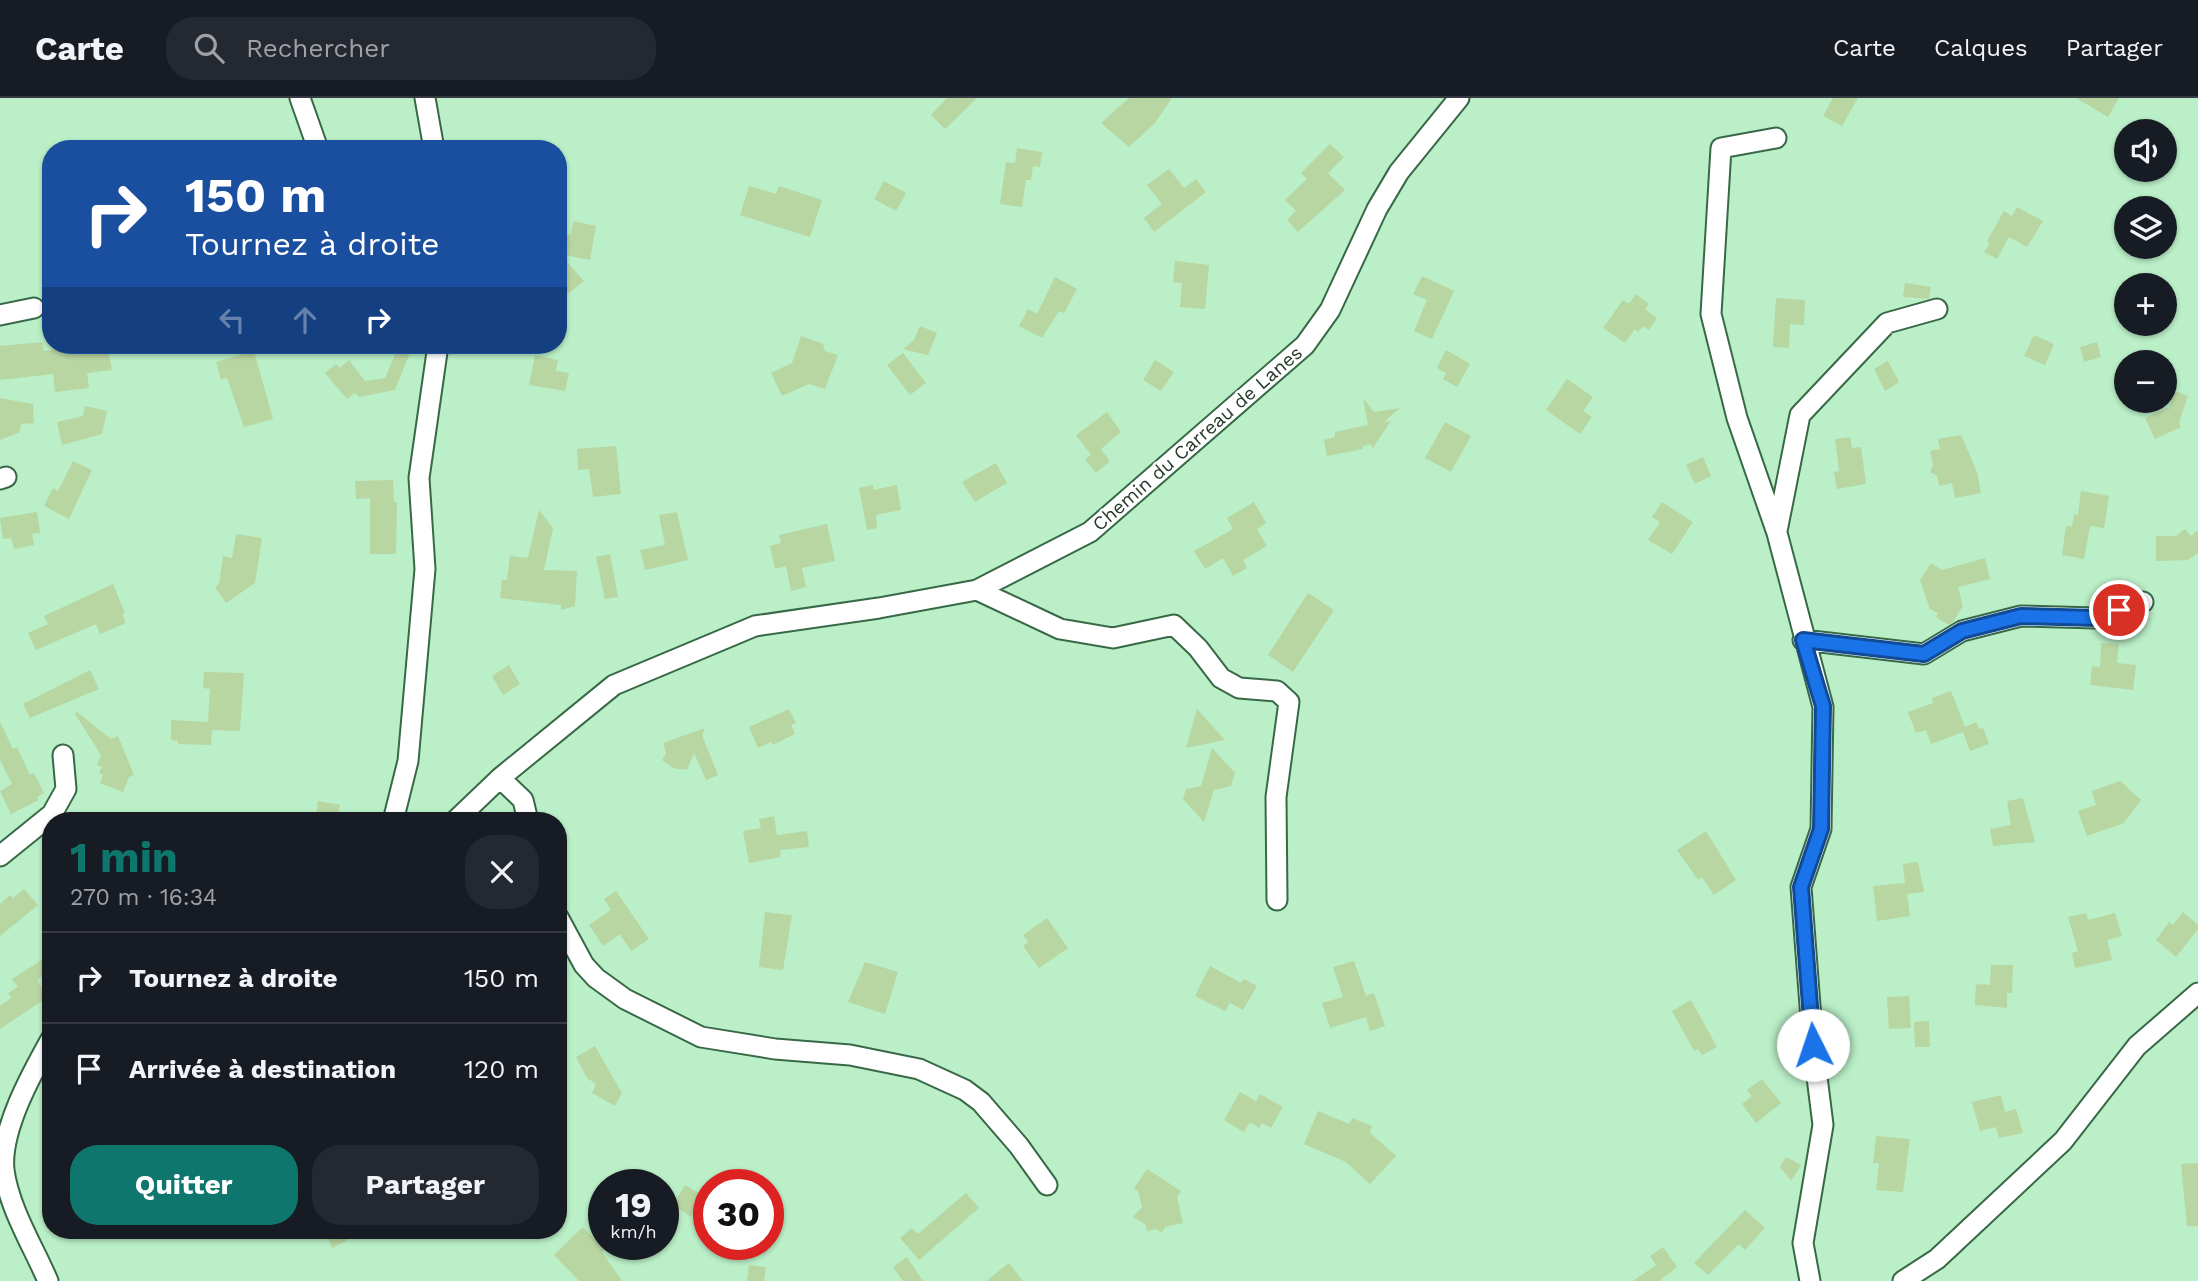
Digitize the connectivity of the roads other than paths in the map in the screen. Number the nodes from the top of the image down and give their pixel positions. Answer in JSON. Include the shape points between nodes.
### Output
{"nodes":[{"id":1,"x":300,"y":98,"type":"edge"},
{"id":2,"x":425,"y":98,"type":"edge"},
{"id":3,"x":1459,"y":98,"type":"edge"},
{"id":4,"x":1776,"y":138,"type":"dead end"},
{"id":5,"x":315,"y":140,"type":"edge"},
{"id":6,"x":432,"y":140,"type":"edge"},
{"id":7,"x":34,"y":309,"type":"dead end"},
{"id":8,"x":1937,"y":309,"type":"dead end"},
{"id":9,"x":0,"y":315,"type":"edge"},
{"id":10,"x":437,"y":354,"type":"edge"},
{"id":11,"x":1777,"y":533,"type":"junction"},
{"id":12,"x":977,"y":590,"type":"junction"},
{"id":13,"x":2143,"y":602,"type":"dead end"},
{"id":14,"x":1803,"y":640,"type":"junction"},
{"id":15,"x":63,"y":755,"type":"dead end"},
{"id":16,"x":500,"y":778,"type":"junction"},
{"id":17,"x":53,"y":812,"type":"edge"},
{"id":18,"x":395,"y":812,"type":"edge"},
{"id":19,"x":464,"y":812,"type":"edge"},
{"id":20,"x":525,"y":812,"type":"edge"},
{"id":21,"x":42,"y":821,"type":"edge"},
{"id":22,"x":3,"y":846,"type":"edge"},
{"id":23,"x":1277,"y":900,"type":"dead end"},
{"id":24,"x":567,"y":934,"type":"edge"},
{"id":25,"x":2198,"y":993,"type":"edge"},
{"id":26,"x":42,"y":1056,"type":"edge"},
{"id":27,"x":1047,"y":1185,"type":"dead end"},
{"id":28,"x":48,"y":1281,"type":"edge"},
{"id":29,"x":1810,"y":1281,"type":"edge"},
{"id":30,"x":1903,"y":1281,"type":"edge"}],
"edges":[{"from":1,"to":5,"type":"street"},
{"from":2,"to":6,"type":"street"},
{"from":3,"to":12,"type":"street","name":"Chemin du Carreau de Lanes","via":[[1399,172],[1329,310],[1305,345],[1090,531]]},
{"from":4,"to":11,"type":"street","via":[[1721,148],[1712,314],[1737,418]]},
{"from":7,"to":9,"type":"street"},
{"from":8,"to":11,"type":"street","via":[[1887,323],[1801,415]]},
{"from":10,"to":18,"type":"street","via":[[419,478],[425,569],[408,761]]},
{"from":11,"to":14,"type":"street"},
{"from":12,"to":16,"type":"street","name":"Chemin du Carreau de Lanes","via":[[755,626],[614,685]]},
{"from":12,"to":23,"type":"street","via":[[1060,629],[1113,638],[1174,625],[1221,678],[1240,688],[1277,691],[1289,702],[1276,797]]},
{"from":13,"to":14,"type":"street","via":[[2096,618],[2021,616],[1962,631],[1924,654]]},
{"from":14,"to":29,"type":"street","via":[[1823,706],[1821,829],[1801,887],[1823,1125],[1803,1243]]},
{"from":15,"to":17,"type":"street","via":[[66,789]]},
{"from":16,"to":19,"type":"street","name":"Chemin du Carreau de Lanes"},
{"from":16,"to":20,"type":"street","via":[[523,800]]},
{"from":21,"to":22,"type":"street"},
{"from":24,"to":27,"type":"street","via":[[596,978],[625,999],[701,1037],[850,1055],[919,1069],[965,1090],[1012,1137]]},
{"from":25,"to":30,"type":"street","via":[[2137,1046],[2063,1141],[1937,1259]]},
{"from":26,"to":28,"type":"street","via":[[26,1085],[5,1145],[3,1167],[7,1188]]}]}
